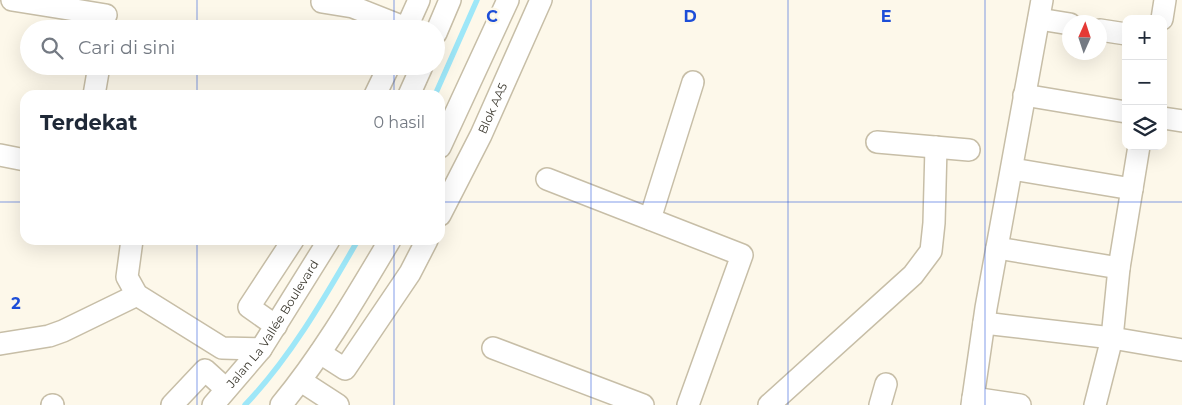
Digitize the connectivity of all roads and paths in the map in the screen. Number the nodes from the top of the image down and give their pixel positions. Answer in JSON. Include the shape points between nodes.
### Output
{"nodes":[{"id":1,"x":12,"y":0,"type":"edge"},
{"id":2,"x":419,"y":0,"type":"edge"},
{"id":3,"x":450,"y":0,"type":"edge"},
{"id":4,"x":508,"y":0,"type":"edge"},
{"id":5,"x":541,"y":0,"type":"edge"},
{"id":6,"x":1165,"y":0,"type":"edge"},
{"id":7,"x":322,"y":2,"type":"dead end"},
{"id":8,"x":1040,"y":10,"type":"edge"},
{"id":9,"x":106,"y":15,"type":"edge"},
{"id":10,"x":1163,"y":15,"type":"edge"},
{"id":11,"x":386,"y":20,"type":"edge"},
{"id":12,"x":410,"y":20,"type":"edge"},
{"id":13,"x":442,"y":20,"type":"edge"},
{"id":14,"x":1062,"y":20,"type":"edge"},
{"id":15,"x":1107,"y":31,"type":"edge"},
{"id":16,"x":1122,"y":33,"type":"edge"},
{"id":17,"x":97,"y":75,"type":"edge"},
{"id":18,"x":385,"y":75,"type":"edge"},
{"id":19,"x":418,"y":75,"type":"edge"},
{"id":20,"x":693,"y":82,"type":"dead end"},
{"id":21,"x":95,"y":90,"type":"edge"},
{"id":22,"x":377,"y":90,"type":"edge"},
{"id":23,"x":411,"y":90,"type":"edge"},
{"id":24,"x":1024,"y":95,"type":"junction"},
{"id":25,"x":1122,"y":111,"type":"edge"},
{"id":26,"x":1167,"y":119,"type":"edge"},
{"id":27,"x":1182,"y":121,"type":"edge"},
{"id":28,"x":445,"y":125,"type":"edge"},
{"id":29,"x":877,"y":142,"type":"dead end"},
{"id":30,"x":936,"y":147,"type":"junction"},
{"id":31,"x":969,"y":150,"type":"dead end"},
{"id":32,"x":1138,"y":150,"type":"edge"},
{"id":33,"x":0,"y":155,"type":"edge"},
{"id":34,"x":20,"y":159,"type":"edge"},
{"id":35,"x":1012,"y":169,"type":"junction"},
{"id":36,"x":547,"y":179,"type":"dead end"},
{"id":37,"x":1132,"y":189,"type":"junction"},
{"id":38,"x":445,"y":204,"type":"edge"},
{"id":39,"x":650,"y":219,"type":"junction"},
{"id":40,"x":131,"y":245,"type":"edge"},
{"id":41,"x":290,"y":245,"type":"edge"},
{"id":42,"x":327,"y":245,"type":"edge"},
{"id":43,"x":387,"y":245,"type":"edge"},
{"id":44,"x":424,"y":245,"type":"edge"},
{"id":45,"x":997,"y":248,"type":"junction"},
{"id":46,"x":1118,"y":268,"type":"junction"},
{"id":47,"x":137,"y":295,"type":"junction"},
{"id":48,"x":984,"y":323,"type":"junction"},
{"id":49,"x":276,"y":326,"type":"junction"},
{"id":50,"x":1112,"y":338,"type":"junction"},
{"id":51,"x":0,"y":344,"type":"edge"},
{"id":52,"x":493,"y":348,"type":"dead end"},
{"id":53,"x":261,"y":349,"type":"junction"},
{"id":54,"x":1182,"y":350,"type":"edge"},
{"id":55,"x":320,"y":353,"type":"junction"},
{"id":56,"x":886,"y":384,"type":"dead end"},
{"id":57,"x":292,"y":392,"type":"edge"},
{"id":58,"x":220,"y":397,"type":"edge"},
{"id":59,"x":972,"y":402,"type":"edge"},
{"id":60,"x":172,"y":405,"type":"edge"},
{"id":61,"x":323,"y":405,"type":"edge"},
{"id":62,"x":338,"y":405,"type":"edge"},
{"id":63,"x":643,"y":405,"type":"edge"},
{"id":64,"x":688,"y":405,"type":"edge"},
{"id":65,"x":769,"y":405,"type":"edge"},
{"id":66,"x":880,"y":405,"type":"edge"},
{"id":67,"x":1020,"y":405,"type":"edge"},
{"id":68,"x":1095,"y":405,"type":"edge"}],
"edges":[{"from":1,"to":9,"type":"street"},
{"from":2,"to":12,"type":"street"},
{"from":3,"to":13,"type":"street"},
{"from":4,"to":28,"type":"street"},
{"from":5,"to":38,"type":"street","name":"Blok AA5","via":[[481,135]]},
{"from":6,"to":10,"type":"street"},
{"from":7,"to":11,"type":"street","via":[[353,7]]},
{"from":8,"to":14,"type":"street"},
{"from":8,"to":24,"type":"street"},
{"from":15,"to":16,"type":"street"},
{"from":17,"to":21,"type":"street"},
{"from":18,"to":22,"type":"street"},
{"from":19,"to":23,"type":"street"},
{"from":20,"to":39,"type":"street"},
{"from":24,"to":25,"type":"street"},
{"from":24,"to":35,"type":"street"},
{"from":26,"to":27,"type":"street"},
{"from":29,"to":30,"type":"street"},
{"from":30,"to":31,"type":"street"},
{"from":30,"to":65,"type":"street","via":[[931,251],[913,275]]},
{"from":32,"to":37,"type":"street"},
{"from":33,"to":34,"type":"street"},
{"from":35,"to":37,"type":"street"},
{"from":35,"to":45,"type":"street"},
{"from":36,"to":39,"type":"street"},
{"from":37,"to":46,"type":"street"},
{"from":39,"to":64,"type":"street","via":[[742,255]]},
{"from":40,"to":47,"type":"street","via":[[127,277]]},
{"from":41,"to":49,"type":"street","via":[[250,307]]},
{"from":42,"to":49,"type":"street","name":"Jalan La Vallée Boulevard"},
{"from":43,"to":55,"type":"street"},
{"from":44,"to":55,"type":"street","via":[[410,273],[345,369]]},
{"from":45,"to":46,"type":"street"},
{"from":45,"to":48,"type":"street"},
{"from":46,"to":50,"type":"street"},
{"from":47,"to":51,"type":"street","via":[[63,331]]},
{"from":47,"to":53,"type":"street","via":[[222,348]]},
{"from":48,"to":50,"type":"street"},
{"from":48,"to":59,"type":"street"},
{"from":49,"to":53,"type":"street","name":"Jalan La Vallée Boulevard"},
{"from":50,"to":54,"type":"street"},
{"from":50,"to":68,"type":"street"},
{"from":52,"to":63,"type":"street"},
{"from":53,"to":58,"type":"street","name":"Jalan La Vallée Boulevard"},
{"from":55,"to":57,"type":"street"},
{"from":56,"to":66,"type":"street"},
{"from":57,"to":61,"type":"street"},
{"from":57,"to":62,"type":"street"},
{"from":58,"to":60,"type":"street","via":[[205,370]]},
{"from":59,"to":67,"type":"street"}]}
